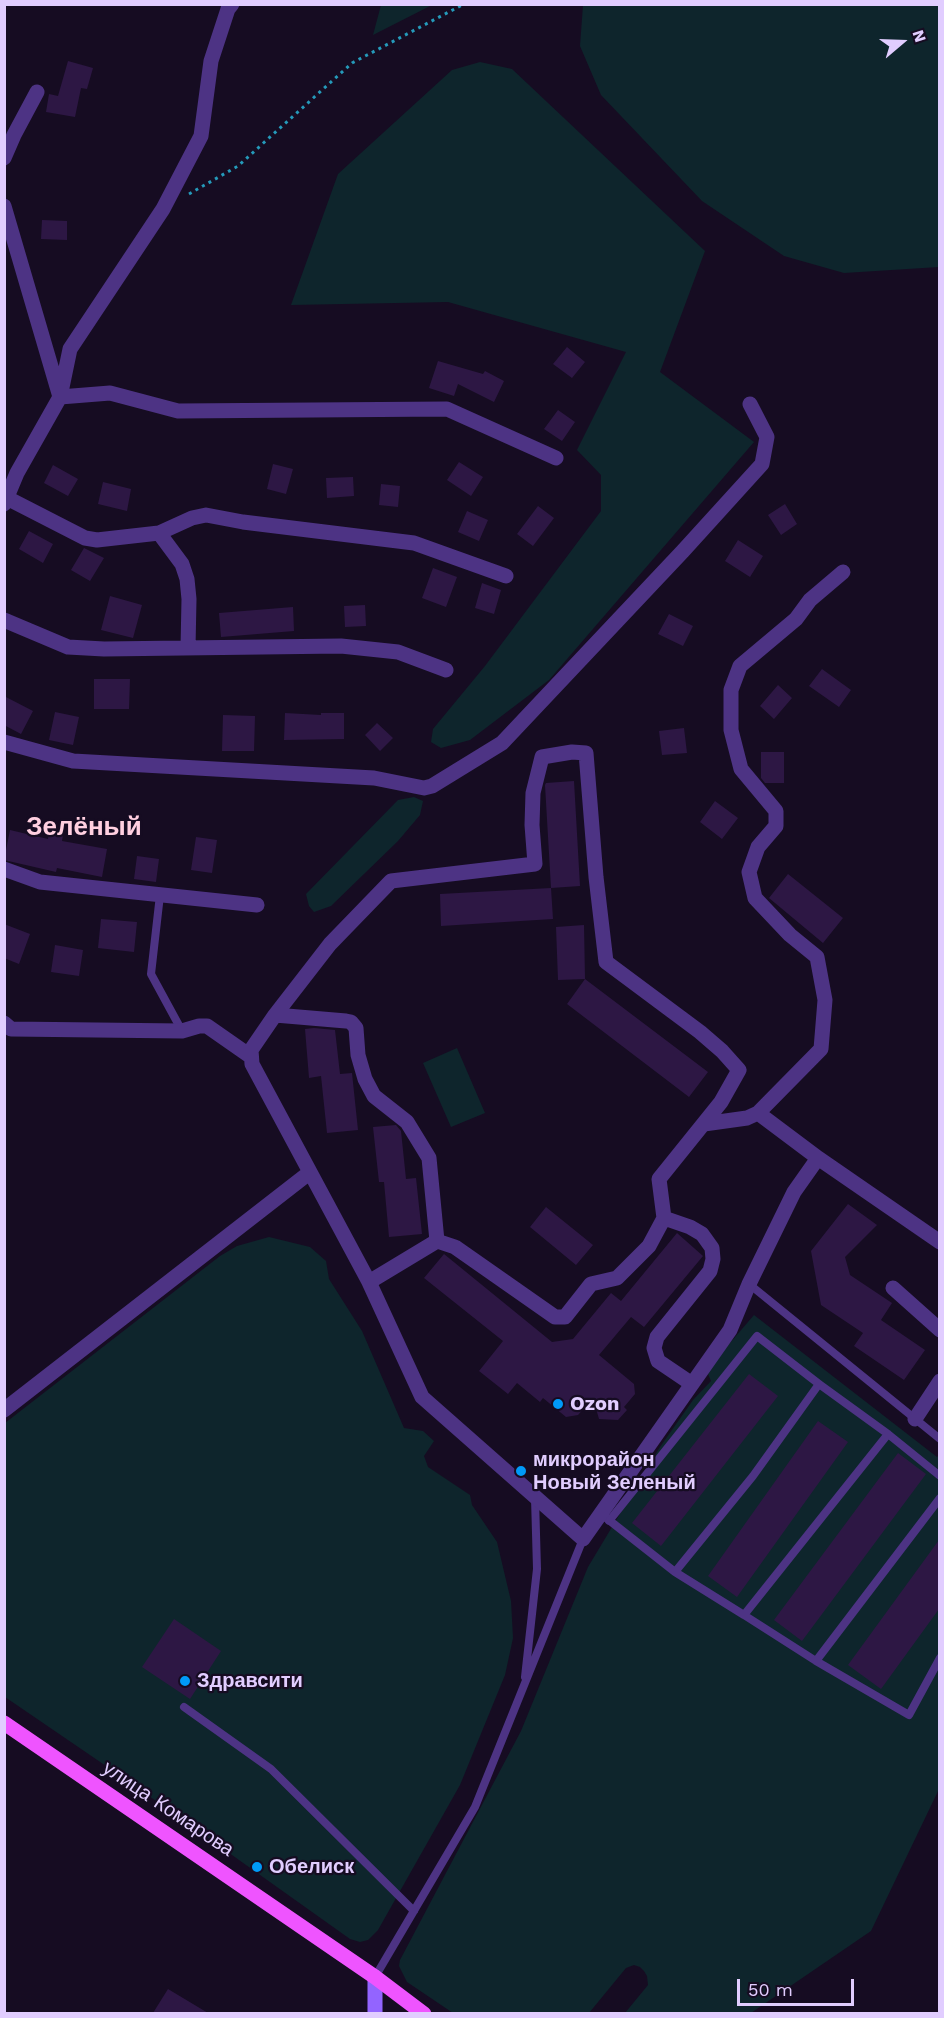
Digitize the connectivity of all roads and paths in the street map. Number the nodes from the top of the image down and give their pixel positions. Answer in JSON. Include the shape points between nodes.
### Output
{"nodes":[{"id":1,"x":232,"y":4,"type":"edge"},
{"id":2,"x":464,"y":4,"type":"edge"},
{"id":3,"x":37,"y":92,"type":"dead end"},
{"id":4,"x":4,"y":158,"type":"edge"},
{"id":5,"x":4,"y":206,"type":"edge"},
{"id":6,"x":163,"y":209,"type":"junction"},
{"id":7,"x":60,"y":397,"type":"junction"},
{"id":8,"x":750,"y":404,"type":"dead end"},
{"id":9,"x":556,"y":458,"type":"dead end"},
{"id":10,"x":5,"y":499,"type":"edge"},
{"id":11,"x":159,"y":533,"type":"junction"},
{"id":12,"x":843,"y":572,"type":"dead end"},
{"id":13,"x":506,"y":576,"type":"dead end"},
{"id":14,"x":4,"y":620,"type":"edge"},
{"id":15,"x":188,"y":648,"type":"junction"},
{"id":16,"x":446,"y":670,"type":"dead end"},
{"id":17,"x":4,"y":742,"type":"edge"},
{"id":18,"x":4,"y":869,"type":"edge"},
{"id":19,"x":160,"y":895,"type":"junction"},
{"id":20,"x":257,"y":905,"type":"dead end"},
{"id":21,"x":275,"y":1015,"type":"junction"},
{"id":22,"x":7,"y":1028,"type":"edge"},
{"id":23,"x":182,"y":1031,"type":"junction"},
{"id":24,"x":250,"y":1056,"type":"junction"},
{"id":25,"x":758,"y":1113,"type":"junction"},
{"id":26,"x":704,"y":1124,"type":"junction"},
{"id":27,"x":818,"y":1158,"type":"junction"},
{"id":28,"x":309,"y":1173,"type":"junction"},
{"id":29,"x":664,"y":1218,"type":"junction"},
{"id":30,"x":437,"y":1241,"type":"junction"},
{"id":31,"x":939,"y":1242,"type":"edge"},
{"id":32,"x":369,"y":1282,"type":"junction"},
{"id":33,"x":748,"y":1284,"type":"junction"},
{"id":34,"x":893,"y":1288,"type":"dead end"},
{"id":35,"x":939,"y":1330,"type":"edge"},
{"id":36,"x":939,"y":1381,"type":"edge"},
{"id":37,"x":692,"y":1384,"type":"junction"},
{"id":38,"x":819,"y":1384,"type":"junction"},
{"id":39,"x":4,"y":1410,"type":"edge"},
{"id":40,"x":915,"y":1419,"type":"junction"},
{"id":41,"x":888,"y":1434,"type":"junction"},
{"id":42,"x":939,"y":1439,"type":"edge"},
{"id":43,"x":939,"y":1476,"type":"edge"},
{"id":44,"x":536,"y":1497,"type":"junction"},
{"id":45,"x":939,"y":1498,"type":"edge"},
{"id":46,"x":605,"y":1518,"type":"junction"},
{"id":47,"x":583,"y":1539,"type":"junction"},
{"id":48,"x":675,"y":1572,"type":"junction"},
{"id":49,"x":744,"y":1615,"type":"junction"},
{"id":50,"x":939,"y":1658,"type":"edge"},
{"id":51,"x":816,"y":1661,"type":"junction"},
{"id":52,"x":524,"y":1689,"type":"junction"},
{"id":53,"x":184,"y":1707,"type":"dead end"},
{"id":54,"x":4,"y":1723,"type":"edge"},
{"id":55,"x":414,"y":1911,"type":"junction"},
{"id":56,"x":375,"y":1977,"type":"junction"},
{"id":57,"x":375,"y":2013,"type":"edge"},
{"id":58,"x":424,"y":2013,"type":"edge"}],
"edges":[{"from":1,"to":6,"type":"street","via":[[211,61],[201,136]]},
{"from":2,"to":6,"type":"path","via":[[352,63],[238,166]]},
{"from":3,"to":4,"type":"street"},
{"from":5,"to":7,"type":"street"},
{"from":6,"to":7,"type":"street","via":[[70,350]]},
{"from":7,"to":9,"type":"street","via":[[110,393],[178,411],[447,410]]},
{"from":7,"to":10,"type":"street"},
{"from":8,"to":17,"type":"street","via":[[768,436],[762,464],[502,743],[432,786],[424,788],[375,778],[73,761]]},
{"from":10,"to":11,"type":"street","via":[[85,538],[106,541]]},
{"from":11,"to":13,"type":"street","via":[[206,515],[414,543]]},
{"from":11,"to":15,"type":"street","via":[[182,564],[187,579]]},
{"from":12,"to":25,"type":"street","via":[[810,600],[796,619],[740,666],[731,690],[731,730],[741,769],[776,811],[776,826],[759,847],[749,872],[755,897],[817,957],[825,1000],[821,1049]]},
{"from":14,"to":15,"type":"street","via":[[68,647]]},
{"from":15,"to":16,"type":"street","via":[[341,646],[398,652]]},
{"from":18,"to":19,"type":"street","via":[[40,882]]},
{"from":19,"to":20,"type":"street"},
{"from":19,"to":23,"type":"lane","via":[[151,974]]},
{"from":21,"to":24,"type":"street"},
{"from":21,"to":26,"type":"street","via":[[330,944],[391,881],[535,864],[533,793],[542,757],[586,753],[606,962],[700,1032],[739,1070]]},
{"from":21,"to":30,"type":"street","via":[[346,1021],[356,1028],[358,1055],[374,1096],[406,1122],[429,1158]]},
{"from":22,"to":23,"type":"street"},
{"from":23,"to":24,"type":"street","via":[[207,1026]]},
{"from":24,"to":28,"type":"street"},
{"from":25,"to":26,"type":"street"},
{"from":25,"to":27,"type":"street"},
{"from":26,"to":29,"type":"street","via":[[659,1179]]},
{"from":27,"to":31,"type":"street"},
{"from":27,"to":33,"type":"street","via":[[794,1192]]},
{"from":28,"to":32,"type":"street"},
{"from":28,"to":39,"type":"street"},
{"from":29,"to":30,"type":"street","via":[[649,1246],[616,1278],[591,1284],[561,1318],[455,1246]]},
{"from":29,"to":37,"type":"street","via":[[702,1234],[714,1259],[711,1271],[657,1337],[654,1348],[658,1361]]},
{"from":30,"to":32,"type":"street"},
{"from":32,"to":44,"type":"street","via":[[422,1397]]},
{"from":33,"to":37,"type":"street","via":[[730,1330]]},
{"from":33,"to":40,"type":"lane"},
{"from":34,"to":35,"type":"street"},
{"from":36,"to":40,"type":"street"},
{"from":37,"to":46,"type":"street"},
{"from":38,"to":41,"type":"lane"},
{"from":38,"to":46,"type":"lane","via":[[758,1336]]},
{"from":38,"to":48,"type":"lane","via":[[753,1476]]},
{"from":40,"to":42,"type":"lane"},
{"from":41,"to":43,"type":"lane"},
{"from":41,"to":49,"type":"lane"},
{"from":44,"to":47,"type":"street"},
{"from":44,"to":52,"type":"lane","via":[[537,1569]]},
{"from":45,"to":51,"type":"lane"},
{"from":46,"to":47,"type":"street"},
{"from":46,"to":48,"type":"lane"},
{"from":47,"to":52,"type":"lane"},
{"from":48,"to":49,"type":"lane"},
{"from":49,"to":51,"type":"lane"},
{"from":50,"to":51,"type":"lane","via":[[909,1715]]},
{"from":52,"to":55,"type":"lane","via":[[475,1807]]},
{"from":53,"to":55,"type":"lane","via":[[271,1769]]},
{"from":54,"to":56,"type":"main road","name":"улица Комарова"},
{"from":55,"to":56,"type":"lane"},
{"from":56,"to":57,"type":"main road"},
{"from":56,"to":58,"type":"main road","name":"улица Комарова"}]}
